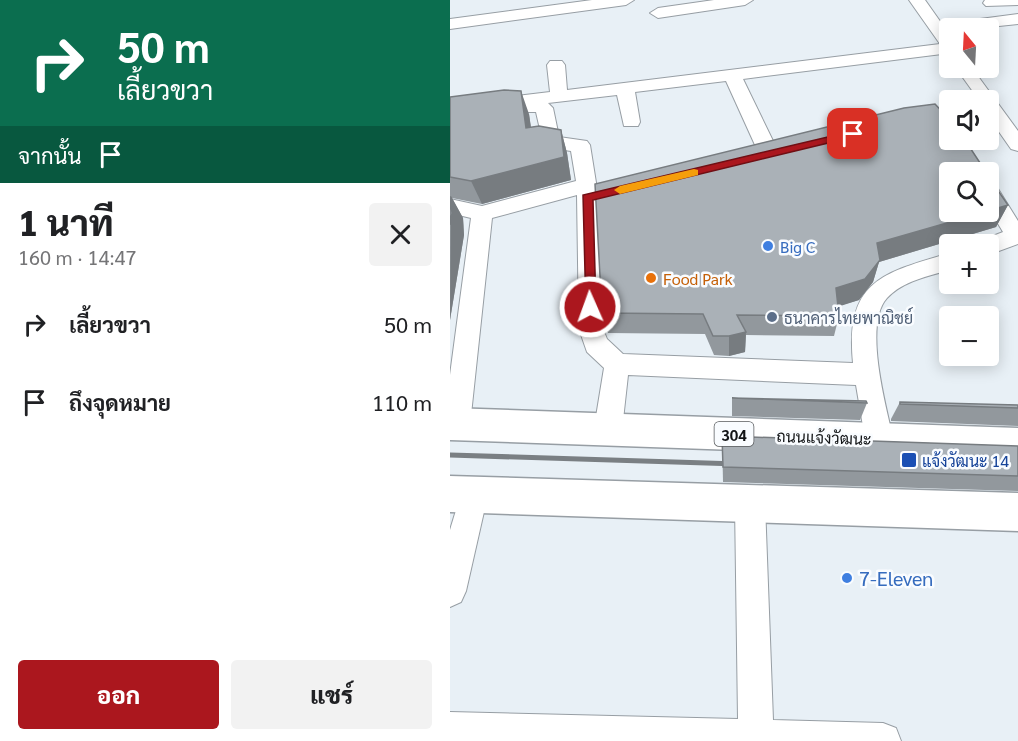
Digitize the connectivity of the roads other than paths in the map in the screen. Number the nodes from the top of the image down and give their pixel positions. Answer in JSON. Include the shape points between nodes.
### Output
{"nodes":[{"id":1,"x":626,"y":0,"type":"edge"},
{"id":2,"x":745,"y":0,"type":"edge"},
{"id":3,"x":917,"y":0,"type":"edge"},
{"id":4,"x":1018,"y":0,"type":"edge"},
{"id":5,"x":696,"y":3,"type":"edge"},
{"id":6,"x":991,"y":3,"type":"dead end"},
{"id":7,"x":658,"y":13,"type":"dead end"},
{"id":8,"x":1018,"y":19,"type":"edge"},
{"id":9,"x":450,"y":24,"type":"edge"},
{"id":10,"x":937,"y":29,"type":"junction"},
{"id":11,"x":939,"y":32,"type":"edge"},
{"id":12,"x":939,"y":48,"type":"edge"},
{"id":13,"x":556,"y":65,"type":"dead end"},
{"id":14,"x":732,"y":75,"type":"junction"},
{"id":15,"x":625,"y":88,"type":"junction"},
{"id":16,"x":559,"y":97,"type":"junction"},
{"id":17,"x":450,"y":110,"type":"edge"},
{"id":18,"x":450,"y":118,"type":"edge"},
{"id":19,"x":999,"y":119,"type":"edge"},
{"id":20,"x":631,"y":122,"type":"dead end"},
{"id":21,"x":1018,"y":145,"type":"edge"},
{"id":22,"x":748,"y":159,"type":"edge"},
{"id":23,"x":646,"y":184,"type":"edge"},
{"id":24,"x":587,"y":191,"type":"junction"},
{"id":25,"x":450,"y":206,"type":"edge"},
{"id":26,"x":999,"y":207,"type":"edge"},
{"id":27,"x":482,"y":213,"type":"junction"},
{"id":28,"x":999,"y":243,"type":"edge"},
{"id":29,"x":939,"y":265,"type":"edge"},
{"id":30,"x":617,"y":364,"type":"junction"},
{"id":31,"x":868,"y":375,"type":"junction"},
{"id":32,"x":453,"y":424,"type":"edge"},
{"id":33,"x":608,"y":429,"type":"junction"},
{"id":34,"x":879,"y":438,"type":"junction"},
{"id":35,"x":1018,"y":444,"type":"edge"},
{"id":36,"x":462,"y":494,"type":"edge"},
{"id":37,"x":750,"y":504,"type":"junction"},
{"id":38,"x":1018,"y":513,"type":"edge"},
{"id":39,"x":450,"y":591,"type":"edge"},
{"id":40,"x":450,"y":730,"type":"edge"},
{"id":41,"x":756,"y":740,"type":"edge"},
{"id":42,"x":883,"y":741,"type":"edge"}],
"edges":[{"from":1,"to":9,"type":"street"},
{"from":2,"to":5,"type":"street"},
{"from":3,"to":10,"type":"street"},
{"from":4,"to":6,"type":"street"},
{"from":5,"to":7,"type":"street"},
{"from":8,"to":10,"type":"street"},
{"from":10,"to":11,"type":"street"},
{"from":12,"to":14,"type":"street"},
{"from":13,"to":16,"type":"street"},
{"from":14,"to":15,"type":"street"},
{"from":14,"to":22,"type":"street","via":[[774,148]]},
{"from":15,"to":16,"type":"street"},
{"from":15,"to":20,"type":"street"},
{"from":16,"to":17,"type":"street"},
{"from":18,"to":24,"type":"street","via":[[542,107],[551,143],[581,146]]},
{"from":19,"to":21,"type":"street"},
{"from":23,"to":24,"type":"street"},
{"from":24,"to":27,"type":"street"},
{"from":24,"to":30,"type":"street","via":[[591,329],[596,345]]},
{"from":25,"to":27,"type":"street"},
{"from":26,"to":28,"type":"street","via":[[1015,234]]},
{"from":27,"to":32,"type":"street"},
{"from":29,"to":31,"type":"street","via":[[892,282],[873,299],[864,329]]},
{"from":30,"to":31,"type":"street"},
{"from":30,"to":33,"type":"street"},
{"from":31,"to":34,"type":"street"},
{"from":32,"to":33,"type":"main road","name":"ถนนแจ้งวัฒนะ","number":"304"},
{"from":33,"to":34,"type":"main road","name":"ถนนแจ้งวัฒนะ","number":"304"},
{"from":34,"to":35,"type":"main road","name":"ถนนแจ้งวัฒนะ","number":"304"},
{"from":36,"to":37,"type":"main road"},
{"from":36,"to":39,"type":"street"},
{"from":37,"to":38,"type":"main road"},
{"from":37,"to":41,"type":"street"},
{"from":40,"to":41,"type":"street"},
{"from":41,"to":42,"type":"street"}]}
